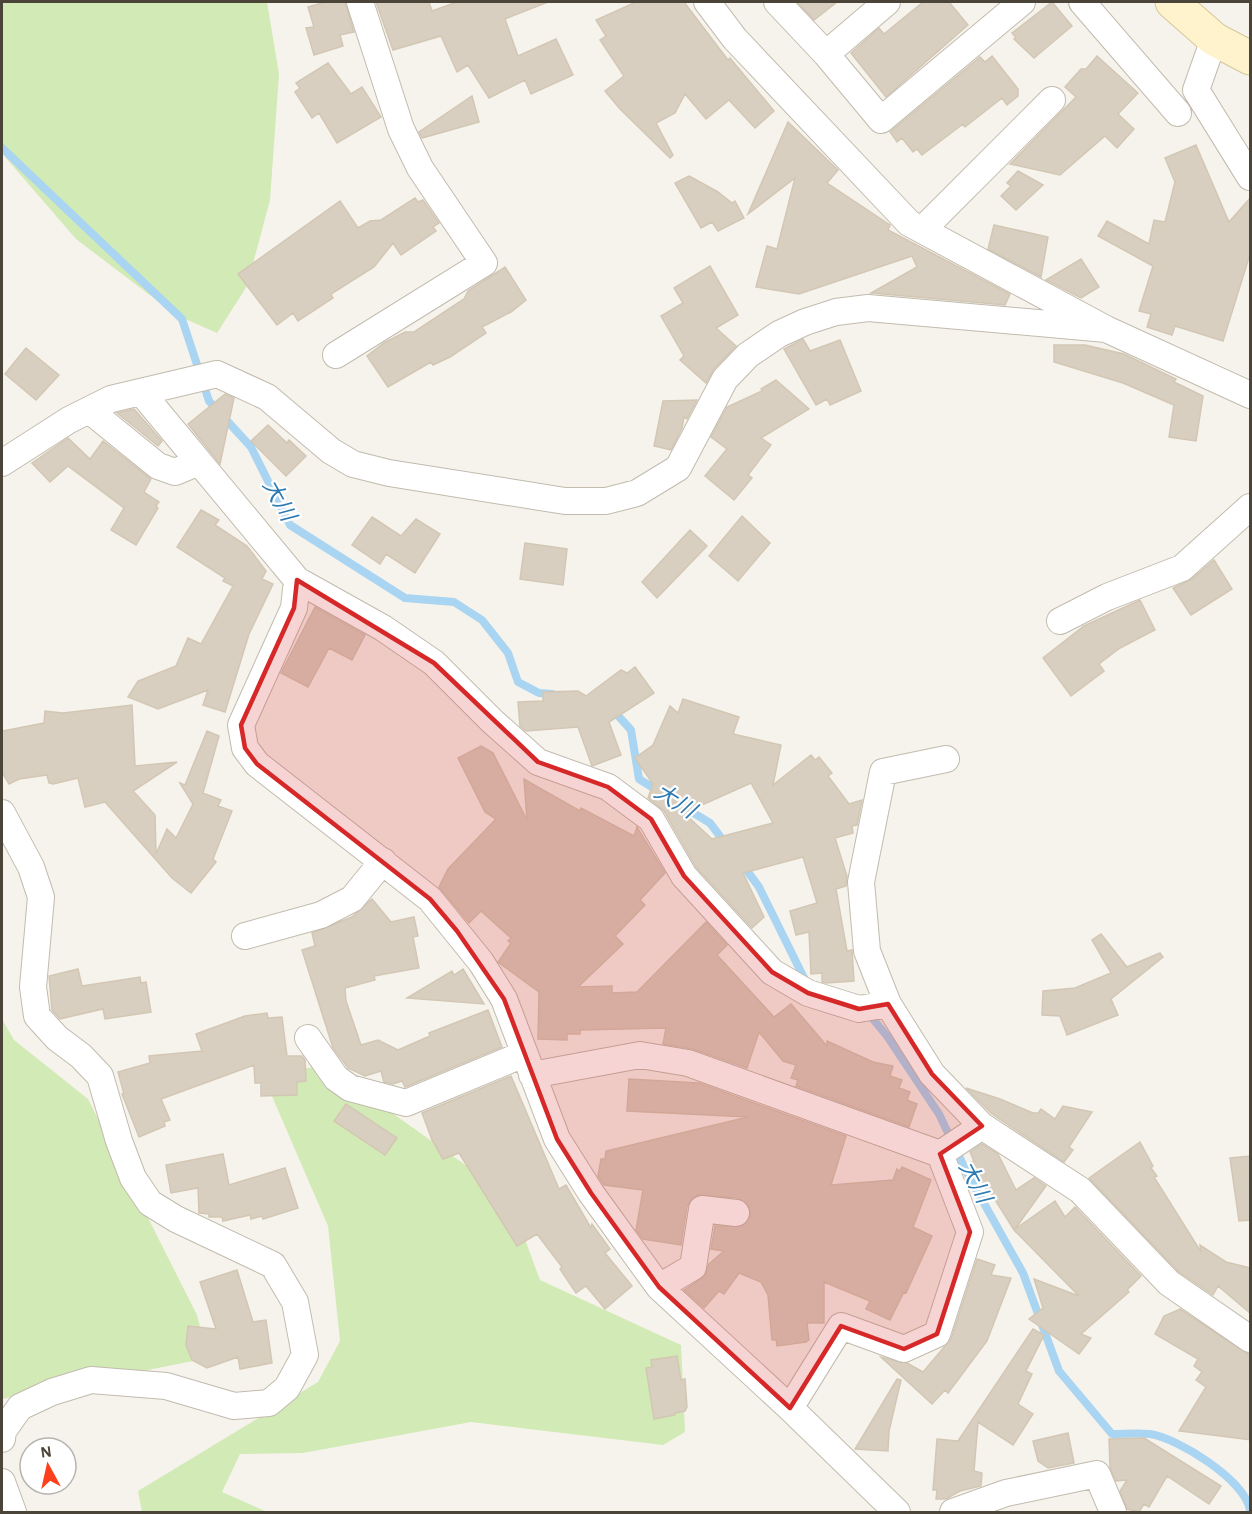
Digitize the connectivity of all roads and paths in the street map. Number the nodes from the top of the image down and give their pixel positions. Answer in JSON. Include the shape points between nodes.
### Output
{"nodes":[{"id":1,"x":360,"y":2,"type":"edge"},
{"id":2,"x":707,"y":2,"type":"edge"},
{"id":3,"x":777,"y":2,"type":"edge"},
{"id":4,"x":887,"y":2,"type":"edge"},
{"id":5,"x":1022,"y":2,"type":"edge"},
{"id":6,"x":1082,"y":2,"type":"edge"},
{"id":7,"x":1172,"y":2,"type":"edge"},
{"id":8,"x":1214,"y":39,"type":"junction"},
{"id":9,"x":826,"y":54,"type":"junction"},
{"id":10,"x":1251,"y":58,"type":"edge"},
{"id":11,"x":1052,"y":100,"type":"dead end"},
{"id":12,"x":1178,"y":113,"type":"dead end"},
{"id":13,"x":1251,"y":177,"type":"edge"},
{"id":14,"x":922,"y":230,"type":"junction"},
{"id":15,"x":1106,"y":329,"type":"junction"},
{"id":16,"x":336,"y":355,"type":"dead end"},
{"id":17,"x":141,"y":392,"type":"junction"},
{"id":18,"x":1251,"y":394,"type":"edge"},
{"id":19,"x":89,"y":410,"type":"junction"},
{"id":20,"x":199,"y":462,"type":"junction"},
{"id":21,"x":2,"y":463,"type":"edge"},
{"id":22,"x":1251,"y":507,"type":"edge"},
{"id":23,"x":297,"y":580,"type":"junction"},
{"id":24,"x":1060,"y":621,"type":"dead end"},
{"id":25,"x":946,"y":759,"type":"dead end"},
{"id":26,"x":2,"y":813,"type":"edge"},
{"id":27,"x":383,"y":861,"type":"junction"},
{"id":28,"x":245,"y":936,"type":"dead end"},
{"id":29,"x":888,"y":1004,"type":"junction"},
{"id":30,"x":308,"y":1038,"type":"dead end"},
{"id":31,"x":528,"y":1065,"type":"junction"},
{"id":32,"x":982,"y":1126,"type":"junction"},
{"id":33,"x":940,"y":1154,"type":"junction"},
{"id":34,"x":736,"y":1213,"type":"dead end"},
{"id":35,"x":659,"y":1287,"type":"junction"},
{"id":36,"x":1251,"y":1339,"type":"edge"},
{"id":37,"x":790,"y":1408,"type":"junction"},
{"id":38,"x":2,"y":1439,"type":"edge"},
{"id":39,"x":2,"y":1482,"type":"edge"},
{"id":40,"x":13,"y":1512,"type":"edge"},
{"id":41,"x":897,"y":1512,"type":"edge"},
{"id":42,"x":953,"y":1512,"type":"edge"},
{"id":43,"x":1113,"y":1512,"type":"edge"}],
"edges":[{"from":1,"to":16,"type":"street","via":[[400,129],[420,168],[484,262]]},
{"from":2,"to":14,"type":"street","via":[[735,39],[873,186],[909,223]]},
{"from":3,"to":9,"type":"street"},
{"from":4,"to":9,"type":"street"},
{"from":5,"to":9,"type":"street","via":[[881,120]]},
{"from":6,"to":12,"type":"street"},
{"from":7,"to":8,"type":"main road"},
{"from":8,"to":10,"type":"main road"},
{"from":8,"to":13,"type":"street","via":[[1196,90]]},
{"from":11,"to":14,"type":"street"},
{"from":14,"to":15,"type":"street"},
{"from":15,"to":17,"type":"street","via":[[868,308],[836,312],[805,322],[779,334],[748,356],[725,380],[678,468],[637,493],[606,501],[566,501],[353,464],[331,451],[267,397],[217,374]]},
{"from":15,"to":18,"type":"street"},
{"from":17,"to":19,"type":"street","via":[[111,399]]},
{"from":17,"to":20,"type":"street"},
{"from":19,"to":20,"type":"street","via":[[158,465],[175,472]]},
{"from":19,"to":21,"type":"street"},
{"from":20,"to":23,"type":"street"},
{"from":22,"to":24,"type":"street","via":[[1182,568],[1107,597]]},
{"from":23,"to":27,"type":"street","via":[[294,608],[241,725],[245,748],[257,764]]},
{"from":23,"to":29,"type":"street","via":[[383,628],[434,663],[538,762],[608,787],[651,819],[684,876],[772,972],[808,993],[859,1009]]},
{"from":25,"to":29,"type":"street","via":[[883,772],[861,882],[867,951]]},
{"from":26,"to":38,"type":"street","via":[[31,867],[41,897],[33,987],[37,1016],[100,1076],[133,1178],[150,1203],[273,1265],[295,1302],[305,1355],[287,1388],[269,1403],[234,1406],[166,1386],[91,1380],[20,1407],[3,1431]]},
{"from":27,"to":28,"type":"street","via":[[352,899],[321,915]]},
{"from":27,"to":31,"type":"street","via":[[430,899],[481,962],[504,999]]},
{"from":29,"to":32,"type":"street","via":[[932,1074]]},
{"from":30,"to":31,"type":"street","via":[[336,1078],[350,1088],[406,1102]]},
{"from":31,"to":33,"type":"street","via":[[640,1055],[688,1063]]},
{"from":31,"to":35,"type":"street","via":[[557,1139]]},
{"from":32,"to":33,"type":"street"},
{"from":32,"to":36,"type":"street","via":[[1080,1190],[1169,1283]]},
{"from":33,"to":37,"type":"street","via":[[970,1232],[938,1334],[904,1349],[841,1326]]},
{"from":34,"to":35,"type":"street","via":[[702,1209],[693,1267]]},
{"from":35,"to":37,"type":"street"},
{"from":37,"to":41,"type":"street"},
{"from":39,"to":40,"type":"street"},
{"from":42,"to":43,"type":"street","via":[[1006,1493],[1097,1474]]}]}
